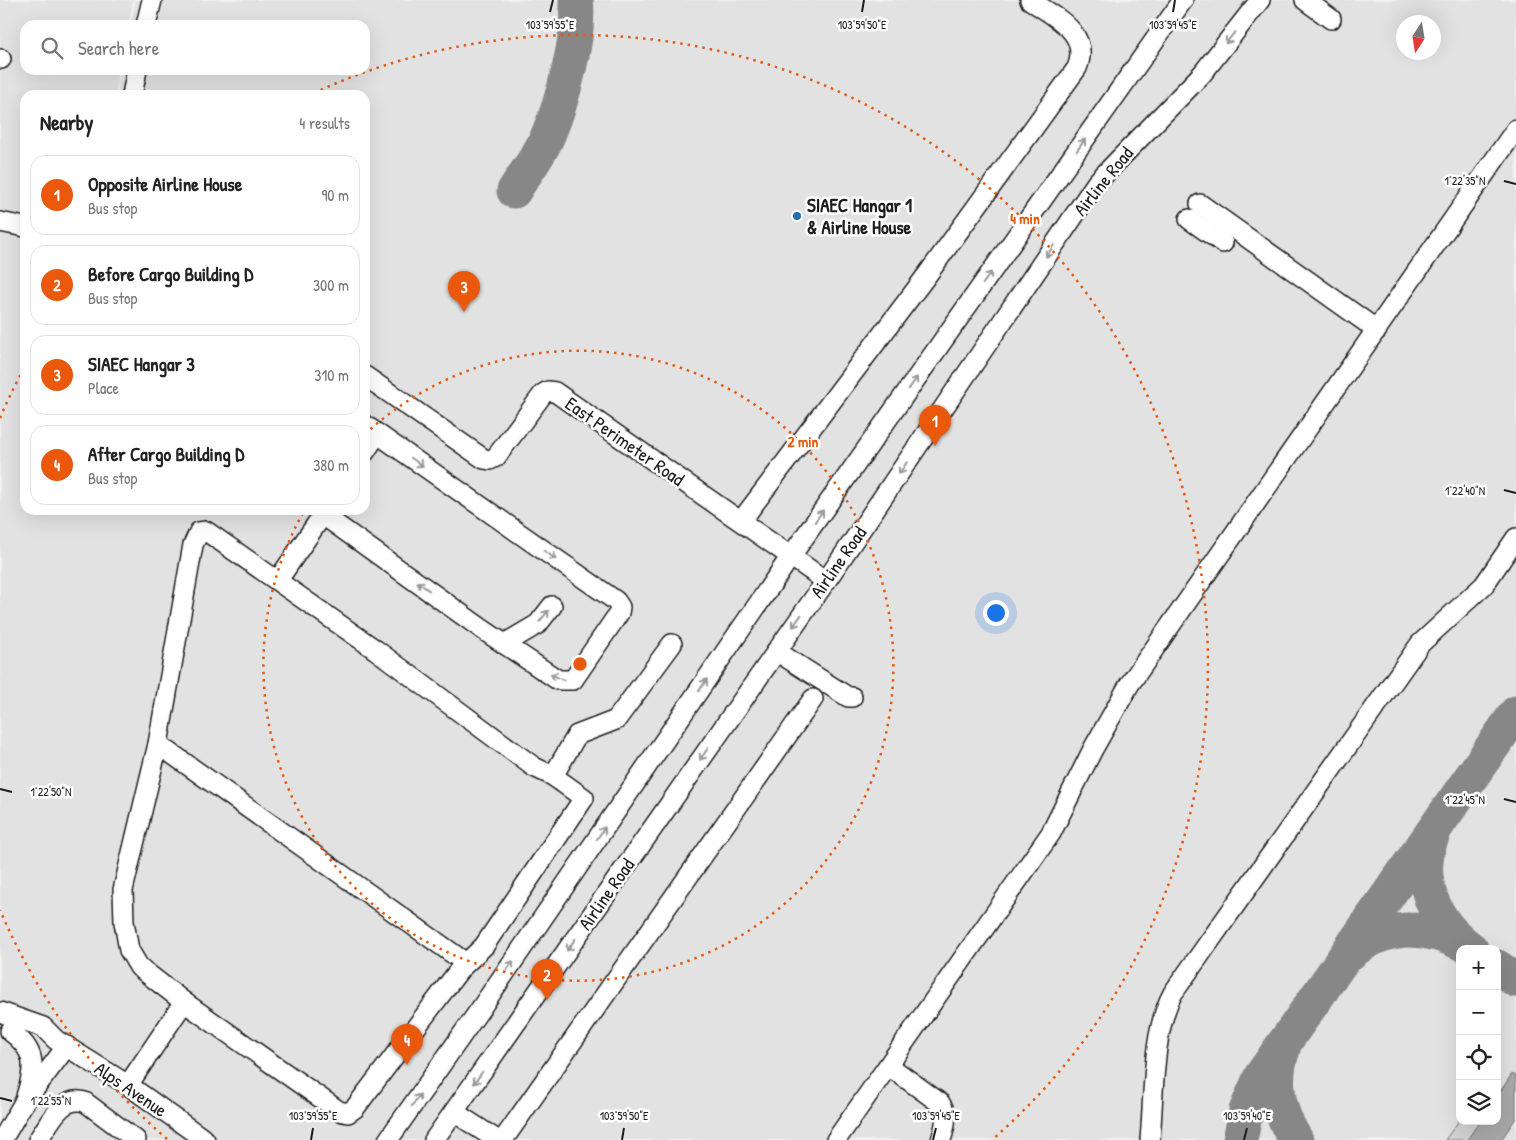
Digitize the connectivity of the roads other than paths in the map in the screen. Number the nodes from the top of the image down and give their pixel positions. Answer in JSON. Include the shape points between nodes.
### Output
{"nodes":[{"id":1,"x":152,"y":0,"type":"edge"},
{"id":2,"x":1030,"y":0,"type":"edge"},
{"id":3,"x":1183,"y":0,"type":"edge"},
{"id":4,"x":1260,"y":0,"type":"edge"},
{"id":5,"x":1305,"y":0,"type":"edge"},
{"id":6,"x":1332,"y":19,"type":"dead end"},
{"id":7,"x":147,"y":20,"type":"edge"},
{"id":8,"x":136,"y":75,"type":"edge"},
{"id":9,"x":133,"y":90,"type":"edge"},
{"id":10,"x":1516,"y":129,"type":"edge"},
{"id":11,"x":0,"y":222,"type":"edge"},
{"id":12,"x":20,"y":226,"type":"edge"},
{"id":13,"x":1223,"y":243,"type":"dead end"},
{"id":14,"x":1377,"y":330,"type":"junction"},
{"id":15,"x":370,"y":379,"type":"edge"},
{"id":16,"x":371,"y":430,"type":"edge"},
{"id":17,"x":323,"y":515,"type":"edge"},
{"id":18,"x":329,"y":515,"type":"edge"},
{"id":19,"x":741,"y":521,"type":"junction"},
{"id":20,"x":1516,"y":538,"type":"edge"},
{"id":21,"x":791,"y":556,"type":"junction"},
{"id":22,"x":278,"y":580,"type":"junction"},
{"id":23,"x":826,"y":581,"type":"junction"},
{"id":24,"x":552,"y":606,"type":"dead end"},
{"id":25,"x":504,"y":644,"type":"junction"},
{"id":26,"x":672,"y":644,"type":"dead end"},
{"id":27,"x":776,"y":651,"type":"junction"},
{"id":28,"x":852,"y":697,"type":"dead end"},
{"id":29,"x":813,"y":699,"type":"dead end"},
{"id":30,"x":158,"y":744,"type":"junction"},
{"id":31,"x":554,"y":776,"type":"junction"},
{"id":32,"x":466,"y":963,"type":"junction"},
{"id":33,"x":184,"y":1002,"type":"junction"},
{"id":34,"x":0,"y":1012,"type":"edge"},
{"id":35,"x":5,"y":1030,"type":"edge"},
{"id":36,"x":62,"y":1043,"type":"junction"},
{"id":37,"x":889,"y":1066,"type":"junction"},
{"id":38,"x":128,"y":1085,"type":"junction"},
{"id":39,"x":23,"y":1104,"type":"junction"},
{"id":40,"x":454,"y":1112,"type":"junction"},
{"id":41,"x":2,"y":1140,"type":"edge"},
{"id":42,"x":38,"y":1140,"type":"edge"},
{"id":43,"x":136,"y":1140,"type":"edge"},
{"id":44,"x":205,"y":1140,"type":"edge"},
{"id":45,"x":388,"y":1140,"type":"edge"},
{"id":46,"x":434,"y":1140,"type":"edge"},
{"id":47,"x":497,"y":1140,"type":"edge"},
{"id":48,"x":503,"y":1140,"type":"edge"},
{"id":49,"x":836,"y":1140,"type":"edge"},
{"id":50,"x":941,"y":1140,"type":"edge"},
{"id":51,"x":1150,"y":1140,"type":"edge"}],
"edges":[{"from":1,"to":7,"type":"street"},
{"from":2,"to":19,"type":"street","via":[[1066,25],[1077,37],[1082,55],[1077,68],[927,275]]},
{"from":21,"to":3,"type":"street","name":"Airline Road","one_way":true},
{"from":4,"to":23,"type":"street","name":"Airline Road","one_way":true,"via":[[1202,74],[1097,182]]},
{"from":5,"to":6,"type":"street"},
{"from":8,"to":9,"type":"street"},
{"from":10,"to":14,"type":"street"},
{"from":11,"to":12,"type":"street"},
{"from":13,"to":14,"type":"street","via":[[1194,212]]},
{"from":14,"to":37,"type":"street","via":[[1129,684],[1051,833]]},
{"from":15,"to":19,"type":"street","name":"East Perimeter Road","via":[[484,459],[490,460],[543,394],[555,392]]},
{"from":16,"to":25,"type":"street","one_way":true,"via":[[620,606],[619,613],[573,680],[558,680]]},
{"from":17,"to":22,"type":"street"},
{"from":25,"to":18,"type":"street","one_way":true},
{"from":19,"to":21,"type":"street","name":"East Perimeter Road"},
{"from":20,"to":51,"type":"street","via":[[1484,585],[1420,644],[1173,993],[1159,1034]]},
{"from":21,"to":23,"type":"street","name":"East Perimeter Road"},
{"from":45,"to":21,"type":"street","name":"Airline Road","one_way":true},
{"from":22,"to":30,"type":"street","via":[[212,534],[199,532],[195,538]]},
{"from":22,"to":31,"type":"street","via":[[534,767]]},
{"from":23,"to":27,"type":"street","name":"Airline Road","one_way":true},
{"from":25,"to":24,"type":"street","one_way":true,"via":[[538,624]]},
{"from":26,"to":31,"type":"street","via":[[616,720],[577,735]]},
{"from":27,"to":28,"type":"street","via":[[817,679]]},
{"from":27,"to":40,"type":"street","name":"Airline Road","one_way":true},
{"from":29,"to":48,"type":"street"},
{"from":30,"to":32,"type":"street"},
{"from":30,"to":33,"type":"street","via":[[123,890],[124,922],[130,950],[139,967]]},
{"from":31,"to":32,"type":"street","via":[[582,795],[583,800],[484,946]]},
{"from":32,"to":33,"type":"street","via":[[348,1113],[340,1111]]},
{"from":33,"to":38,"type":"street"},
{"from":34,"to":36,"type":"street","name":"Alps Avenue","via":[[43,1027]]},
{"from":35,"to":36,"type":"street","name":"Alps Avenue"},
{"from":35,"to":39,"type":"street","via":[[25,1042],[31,1060],[30,1080]]},
{"from":36,"to":38,"type":"street","name":"Alps Avenue"},
{"from":36,"to":39,"type":"street"},
{"from":37,"to":49,"type":"street"},
{"from":37,"to":50,"type":"street","via":[[945,1109]]},
{"from":38,"to":44,"type":"street","name":"Alps Avenue"},
{"from":39,"to":41,"type":"street"},
{"from":40,"to":46,"type":"street","name":"Airline Road"},
{"from":40,"to":47,"type":"street"},
{"from":42,"to":43,"type":"street","via":[[70,1100],[85,1102]]}]}
